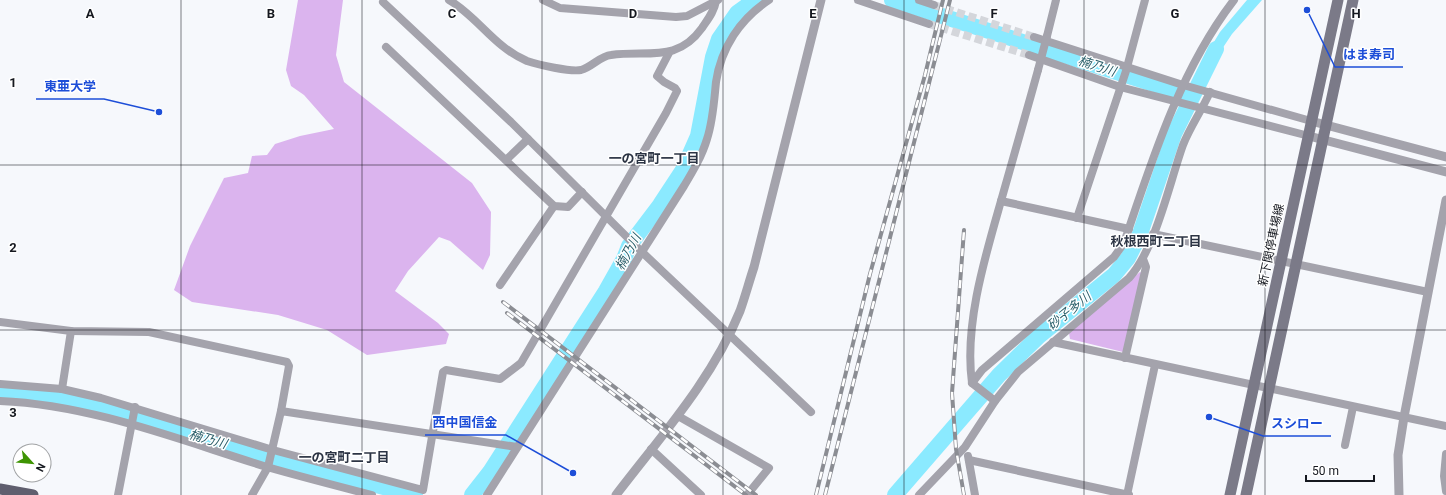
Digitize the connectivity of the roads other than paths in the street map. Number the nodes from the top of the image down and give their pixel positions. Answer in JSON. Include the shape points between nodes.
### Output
{"nodes":[{"id":1,"x":394,"y":0,"type":"edge"},
{"id":2,"x":448,"y":0,"type":"edge"},
{"id":3,"x":543,"y":0,"type":"edge"},
{"id":4,"x":768,"y":0,"type":"edge"},
{"id":5,"x":821,"y":0,"type":"edge"},
{"id":6,"x":858,"y":0,"type":"edge"},
{"id":7,"x":919,"y":0,"type":"edge"},
{"id":8,"x":1056,"y":0,"type":"edge"},
{"id":9,"x":1144,"y":0,"type":"edge"},
{"id":10,"x":1234,"y":0,"type":"edge"},
{"id":11,"x":1338,"y":0,"type":"edge"},
{"id":12,"x":1354,"y":0,"type":"edge"},
{"id":13,"x":383,"y":1,"type":"edge"},
{"id":14,"x":717,"y":1,"type":"edge"},
{"id":15,"x":934,"y":5,"type":"tunnel mouth"},
{"id":16,"x":929,"y":24,"type":"tunnel mouth"},
{"id":17,"x":1034,"y":37,"type":"tunnel mouth"},
{"id":18,"x":386,"y":47,"type":"dead end"},
{"id":19,"x":669,"y":53,"type":"junction"},
{"id":20,"x":1029,"y":55,"type":"tunnel mouth"},
{"id":21,"x":1126,"y":69,"type":"junction"},
{"id":22,"x":1121,"y":84,"type":"junction"},
{"id":23,"x":1184,"y":86,"type":"junction"},
{"id":24,"x":1208,"y":92,"type":"junction"},
{"id":25,"x":1177,"y":101,"type":"junction"},
{"id":26,"x":1200,"y":108,"type":"junction"},
{"id":27,"x":1311,"y":122,"type":"junction"},
{"id":28,"x":1327,"y":126,"type":"junction"},
{"id":29,"x":1309,"y":136,"type":"junction"},
{"id":30,"x":528,"y":139,"type":"junction"},
{"id":31,"x":1324,"y":140,"type":"junction"},
{"id":32,"x":1446,"y":157,"type":"edge"},
{"id":33,"x":506,"y":160,"type":"junction"},
{"id":34,"x":1446,"y":172,"type":"edge"},
{"id":35,"x":582,"y":192,"type":"junction"},
{"id":36,"x":1446,"y":200,"type":"edge"},
{"id":37,"x":1001,"y":201,"type":"junction"},
{"id":38,"x":554,"y":206,"type":"junction"},
{"id":39,"x":607,"y":216,"type":"junction"},
{"id":40,"x":1077,"y":218,"type":"junction"},
{"id":41,"x":1129,"y":229,"type":"junction"},
{"id":42,"x":1153,"y":234,"type":"junction"},
{"id":43,"x":642,"y":252,"type":"junction"},
{"id":44,"x":1143,"y":259,"type":"junction"},
{"id":45,"x":1281,"y":261,"type":"junction"},
{"id":46,"x":1295,"y":265,"type":"junction"},
{"id":47,"x":500,"y":285,"type":"dead end"},
{"id":48,"x":1428,"y":292,"type":"junction"},
{"id":49,"x":0,"y":322,"type":"edge"},
{"id":50,"x":71,"y":331,"type":"junction"},
{"id":51,"x":729,"y":333,"type":"junction"},
{"id":52,"x":1053,"y":342,"type":"junction"},
{"id":53,"x":1125,"y":358,"type":"junction"},
{"id":54,"x":1155,"y":365,"type":"junction"},
{"id":55,"x":0,"y":384,"type":"edge"},
{"id":56,"x":974,"y":385,"type":"junction"},
{"id":57,"x":1253,"y":386,"type":"junction"},
{"id":58,"x":62,"y":389,"type":"junction"},
{"id":59,"x":1268,"y":389,"type":"junction"},
{"id":60,"x":994,"y":399,"type":"junction"},
{"id":61,"x":0,"y":400,"type":"edge"},
{"id":62,"x":135,"y":407,"type":"junction"},
{"id":63,"x":1353,"y":407,"type":"junction"},
{"id":64,"x":281,"y":411,"type":"junction"},
{"id":65,"x":811,"y":412,"type":"dead end"},
{"id":66,"x":678,"y":416,"type":"junction"},
{"id":67,"x":1404,"y":417,"type":"junction"},
{"id":68,"x":131,"y":423,"type":"junction"},
{"id":69,"x":1446,"y":426,"type":"edge"},
{"id":70,"x":434,"y":434,"type":"junction"},
{"id":71,"x":1345,"y":445,"type":"dead end"},
{"id":72,"x":517,"y":447,"type":"junction"},
{"id":73,"x":965,"y":447,"type":"junction"},
{"id":74,"x":652,"y":449,"type":"junction"},
{"id":75,"x":273,"y":450,"type":"junction"},
{"id":76,"x":1446,"y":454,"type":"edge"},
{"id":77,"x":969,"y":460,"type":"junction"},
{"id":78,"x":268,"y":467,"type":"junction"},
{"id":79,"x":0,"y":489,"type":"edge"},
{"id":80,"x":1446,"y":491,"type":"edge"},
{"id":81,"x":33,"y":495,"type":"edge"},
{"id":82,"x":118,"y":495,"type":"edge"},
{"id":83,"x":252,"y":495,"type":"edge"},
{"id":84,"x":372,"y":495,"type":"edge"},
{"id":85,"x":487,"y":495,"type":"edge"},
{"id":86,"x":616,"y":495,"type":"edge"},
{"id":87,"x":701,"y":495,"type":"edge"},
{"id":88,"x":747,"y":495,"type":"edge"},
{"id":89,"x":919,"y":495,"type":"edge"},
{"id":90,"x":975,"y":495,"type":"edge"},
{"id":91,"x":1128,"y":495,"type":"edge"},
{"id":92,"x":1230,"y":495,"type":"edge"},
{"id":93,"x":1246,"y":495,"type":"edge"},
{"id":94,"x":1399,"y":495,"type":"edge"}],
"edges":[{"from":1,"to":13,"type":"street"},
{"from":2,"to":19,"type":"street","via":[[458,5],[510,53],[554,68],[581,70],[610,55]]},
{"from":3,"to":14,"type":"street","via":[[560,8],[676,17],[687,16]]},
{"from":4,"to":43,"type":"street","via":[[754,11],[729,41],[721,60],[707,140],[698,162]]},
{"from":5,"to":51,"type":"street","via":[[754,267],[740,311]]},
{"from":6,"to":16,"type":"street"},
{"from":7,"to":15,"type":"street"},
{"from":8,"to":37,"type":"street","bridge":true},
{"from":9,"to":21,"type":"street"},
{"from":10,"to":23,"type":"street","via":[[1219,19]]},
{"from":11,"to":27,"type":"main road","name":"新下関停車場線"},
{"from":12,"to":28,"type":"main road"},
{"from":13,"to":30,"type":"street"},
{"from":14,"to":19,"type":"street","via":[[714,10],[693,40]]},
{"from":17,"to":21,"type":"street"},
{"from":18,"to":33,"type":"street"},
{"from":19,"to":39,"type":"street","via":[[657,76],[677,91]]},
{"from":20,"to":22,"type":"street"},
{"from":21,"to":22,"type":"street"},
{"from":21,"to":23,"type":"street"},
{"from":22,"to":25,"type":"street"},
{"from":22,"to":40,"type":"street"},
{"from":23,"to":24,"type":"street"},
{"from":23,"to":25,"type":"street"},
{"from":24,"to":26,"type":"street"},
{"from":24,"to":27,"type":"street"},
{"from":25,"to":26,"type":"street"},
{"from":25,"to":41,"type":"street","via":[[1157,145]]},
{"from":26,"to":29,"type":"street"},
{"from":26,"to":42,"type":"street","via":[[1184,143]]},
{"from":27,"to":28,"type":"street"},
{"from":27,"to":29,"type":"main road","name":"新下関停車場線"},
{"from":28,"to":31,"type":"main road"},
{"from":28,"to":32,"type":"street"},
{"from":29,"to":31,"type":"street"},
{"from":29,"to":45,"type":"main road","name":"新下関停車場線"},
{"from":30,"to":33,"type":"street"},
{"from":30,"to":35,"type":"street"},
{"from":31,"to":34,"type":"street"},
{"from":31,"to":46,"type":"main road"},
{"from":33,"to":38,"type":"street"},
{"from":35,"to":38,"type":"street","via":[[568,207]]},
{"from":35,"to":39,"type":"street"},
{"from":36,"to":48,"type":"street"},
{"from":37,"to":40,"type":"street"},
{"from":37,"to":56,"type":"street","via":[[980,272],[970,368]]},
{"from":38,"to":47,"type":"street"},
{"from":39,"to":43,"type":"street"},
{"from":39,"to":70,"type":"street","via":[[521,363],[500,379],[446,370],[442,372]]},
{"from":40,"to":41,"type":"street"},
{"from":41,"to":56,"type":"street","via":[[1124,243],[1114,257],[982,370]]},
{"from":42,"to":44,"type":"street"},
{"from":42,"to":45,"type":"street"},
{"from":43,"to":51,"type":"street"},
{"from":43,"to":72,"type":"street"},
{"from":44,"to":52,"type":"street","via":[[1129,278]]},
{"from":44,"to":53,"type":"street","via":[[1146,267]]},
{"from":45,"to":46,"type":"street"},
{"from":45,"to":57,"type":"main road","name":"新下関停車場線"},
{"from":46,"to":48,"type":"street"},
{"from":46,"to":59,"type":"main road"},
{"from":48,"to":67,"type":"street"},
{"from":49,"to":50,"type":"street"},
{"from":50,"to":58,"type":"street"},
{"from":50,"to":64,"type":"street","via":[[149,332],[288,362]]},
{"from":51,"to":65,"type":"street"},
{"from":51,"to":66,"type":"street","via":[[714,362]]},
{"from":52,"to":53,"type":"street"},
{"from":52,"to":60,"type":"street","via":[[1018,372]]},
{"from":53,"to":54,"type":"street"},
{"from":54,"to":57,"type":"street"},
{"from":54,"to":91,"type":"street"},
{"from":55,"to":58,"type":"street"},
{"from":56,"to":60,"type":"street"},
{"from":57,"to":59,"type":"street"},
{"from":57,"to":92,"type":"main road","name":"新下関停車場線"},
{"from":58,"to":62,"type":"street"},
{"from":59,"to":63,"type":"street"},
{"from":59,"to":93,"type":"main road"},
{"from":60,"to":73,"type":"street"},
{"from":61,"to":68,"type":"street","via":[[34,403]]},
{"from":62,"to":68,"type":"street"},
{"from":62,"to":75,"type":"street"},
{"from":63,"to":67,"type":"street"},
{"from":63,"to":71,"type":"street"},
{"from":64,"to":70,"type":"street"},
{"from":64,"to":75,"type":"street"},
{"from":66,"to":74,"type":"street"},
{"from":66,"to":88,"type":"street","via":[[769,468]]},
{"from":67,"to":69,"type":"street"},
{"from":67,"to":94,"type":"street","via":[[1398,455]]},
{"from":68,"to":78,"type":"street"},
{"from":68,"to":82,"type":"street"},
{"from":70,"to":72,"type":"street"},
{"from":70,"to":75,"type":"street","via":[[423,490]]},
{"from":72,"to":85,"type":"street"},
{"from":73,"to":77,"type":"street"},
{"from":73,"to":89,"type":"street"},
{"from":74,"to":86,"type":"street"},
{"from":74,"to":87,"type":"street"},
{"from":75,"to":78,"type":"street"},
{"from":76,"to":80,"type":"street"},
{"from":77,"to":90,"type":"street"},
{"from":77,"to":91,"type":"street"},
{"from":78,"to":83,"type":"street"},
{"from":78,"to":84,"type":"street"},
{"from":79,"to":81,"type":"main road"}]}
